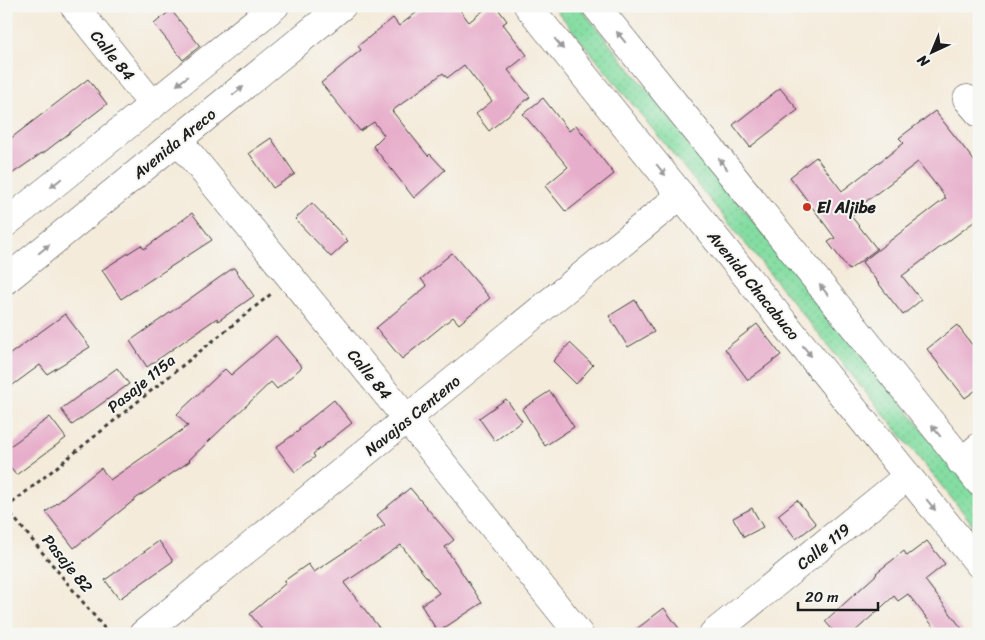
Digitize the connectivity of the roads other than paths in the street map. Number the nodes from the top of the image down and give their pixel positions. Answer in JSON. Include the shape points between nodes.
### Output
{"nodes":[{"id":1,"x":74,"y":6,"type":"edge"},
{"id":2,"x":275,"y":6,"type":"edge"},
{"id":3,"x":342,"y":6,"type":"edge"},
{"id":4,"x":528,"y":6,"type":"edge"},
{"id":5,"x":596,"y":6,"type":"edge"},
{"id":6,"x":153,"y":105,"type":"junction"},
{"id":7,"x":178,"y":140,"type":"junction"},
{"id":8,"x":681,"y":195,"type":"junction"},
{"id":9,"x":6,"y":223,"type":"edge"},
{"id":10,"x":6,"y":280,"type":"edge"},
{"id":11,"x":407,"y":419,"type":"junction"},
{"id":12,"x":970,"y":454,"type":"edge"},
{"id":13,"x":908,"y":476,"type":"junction"},
{"id":14,"x":979,"y":482,"type":"edge"},
{"id":15,"x":979,"y":564,"type":"edge"},
{"id":16,"x":143,"y":634,"type":"edge"},
{"id":17,"x":579,"y":634,"type":"edge"},
{"id":18,"x":713,"y":634,"type":"edge"}],
"edges":[{"from":1,"to":6,"type":"main road","name":"Calle 84"},
{"from":2,"to":6,"type":"main road","one_way":true},
{"from":7,"to":3,"type":"main road","name":"Avenida Areco","one_way":true},
{"from":4,"to":8,"type":"main road","name":"Avenida Chacabuco","one_way":true},
{"from":12,"to":5,"type":"main road","one_way":true},
{"from":6,"to":9,"type":"main road","one_way":true},
{"from":10,"to":7,"type":"main road","name":"Avenida Areco","one_way":true},
{"from":7,"to":11,"type":"main road","name":"Calle 84"},
{"from":8,"to":11,"type":"main road","name":"Navajas Centeno"},
{"from":8,"to":13,"type":"main road","name":"Avenida Chacabuco","one_way":true},
{"from":11,"to":16,"type":"main road","name":"Navajas Centeno"},
{"from":11,"to":17,"type":"main road","name":"Calle 84"},
{"from":12,"to":14,"type":"main road"},
{"from":13,"to":15,"type":"main road","name":"Avenida Chacabuco","one_way":true},
{"from":13,"to":18,"type":"main road","name":"Calle 119"}]}
